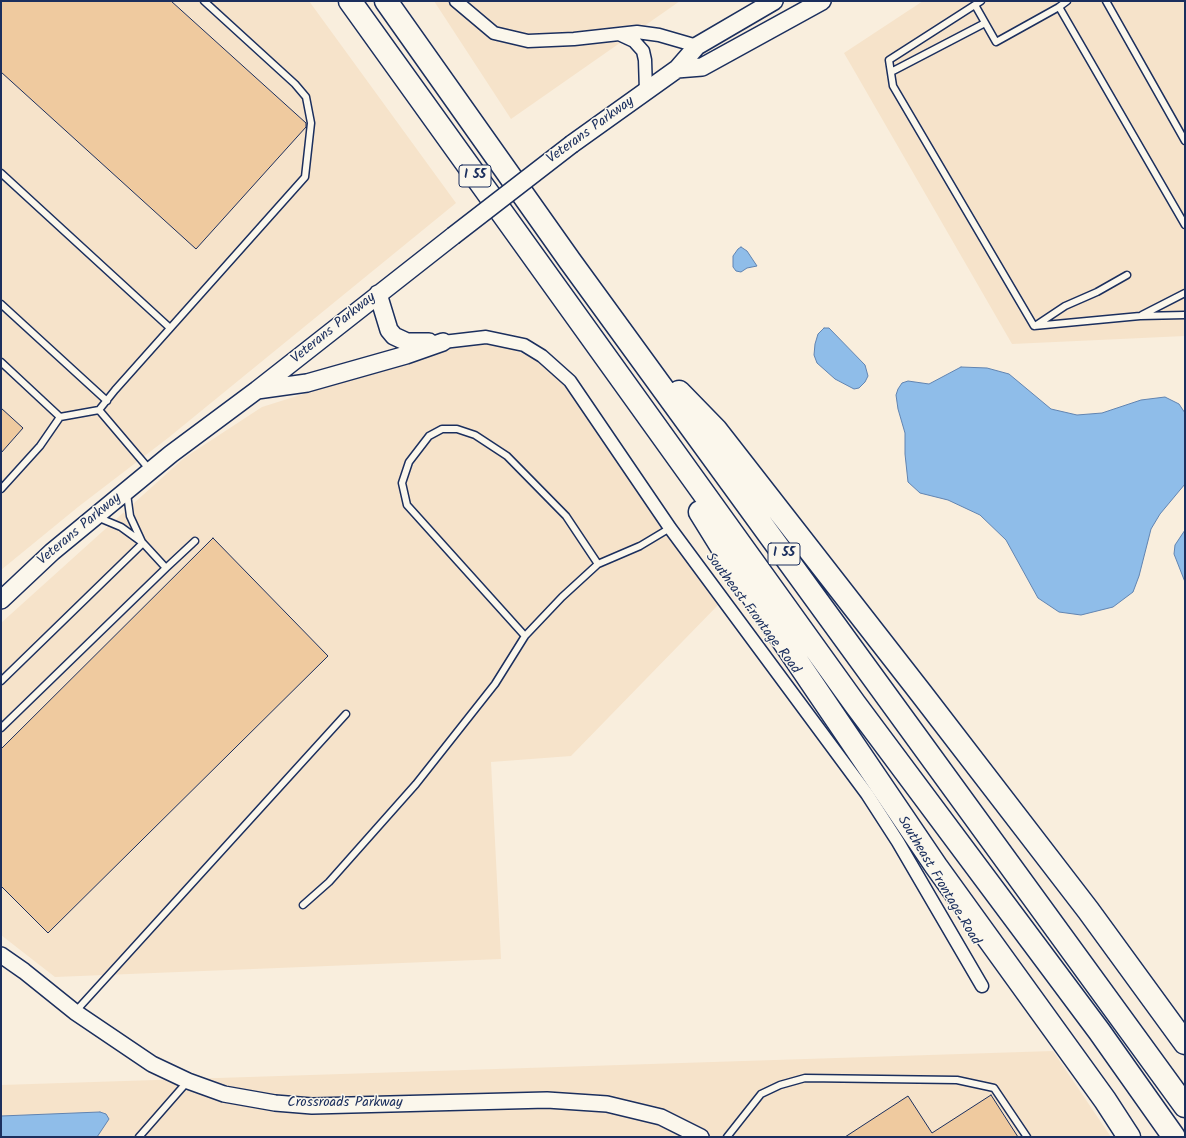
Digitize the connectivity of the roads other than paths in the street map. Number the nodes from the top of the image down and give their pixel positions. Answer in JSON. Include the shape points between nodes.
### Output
{"nodes":[{"id":1,"x":204,"y":1,"type":"edge"},
{"id":2,"x":350,"y":1,"type":"edge"},
{"id":3,"x":386,"y":1,"type":"edge"},
{"id":4,"x":456,"y":1,"type":"edge"},
{"id":5,"x":774,"y":1,"type":"edge"},
{"id":6,"x":822,"y":1,"type":"edge"},
{"id":7,"x":980,"y":1,"type":"edge"},
{"id":8,"x":1067,"y":1,"type":"edge"},
{"id":9,"x":1106,"y":1,"type":"edge"},
{"id":10,"x":975,"y":5,"type":"junction"},
{"id":11,"x":1059,"y":7,"type":"junction"},
{"id":12,"x":985,"y":23,"type":"junction"},
{"id":13,"x":619,"y":34,"type":"junction"},
{"id":14,"x":697,"y":46,"type":"junction"},
{"id":15,"x":677,"y":69,"type":"junction"},
{"id":16,"x":891,"y":72,"type":"junction"},
{"id":17,"x":646,"y":91,"type":"junction"},
{"id":18,"x":1185,"y":141,"type":"edge"},
{"id":19,"x":1,"y":174,"type":"edge"},
{"id":20,"x":1185,"y":225,"type":"edge"},
{"id":21,"x":1127,"y":275,"type":"dead end"},
{"id":22,"x":1185,"y":293,"type":"edge"},
{"id":23,"x":378,"y":294,"type":"junction"},
{"id":24,"x":1,"y":304,"type":"edge"},
{"id":25,"x":1185,"y":315,"type":"edge"},
{"id":26,"x":1140,"y":316,"type":"junction"},
{"id":27,"x":1034,"y":326,"type":"junction"},
{"id":28,"x":170,"y":328,"type":"junction"},
{"id":29,"x":622,"y":333,"type":"junction"},
{"id":30,"x":443,"y":342,"type":"junction"},
{"id":31,"x":601,"y":352,"type":"junction"},
{"id":32,"x":1,"y":362,"type":"edge"},
{"id":33,"x":257,"y":390,"type":"junction"},
{"id":34,"x":107,"y":400,"type":"junction"},
{"id":35,"x":99,"y":410,"type":"junction"},
{"id":36,"x":60,"y":417,"type":"junction"},
{"id":37,"x":151,"y":471,"type":"junction"},
{"id":38,"x":1,"y":489,"type":"edge"},
{"id":39,"x":126,"y":491,"type":"junction"},
{"id":40,"x":95,"y":517,"type":"junction"},
{"id":41,"x":670,"y":528,"type":"junction"},
{"id":42,"x":195,"y":541,"type":"dead end"},
{"id":43,"x":143,"y":543,"type":"junction"},
{"id":44,"x":598,"y":564,"type":"junction"},
{"id":45,"x":166,"y":568,"type":"junction"},
{"id":46,"x":1,"y":600,"type":"edge"},
{"id":47,"x":525,"y":636,"type":"junction"},
{"id":48,"x":1,"y":681,"type":"edge"},
{"id":49,"x":346,"y":714,"type":"dead end"},
{"id":50,"x":1,"y":728,"type":"edge"},
{"id":51,"x":303,"y":906,"type":"dead end"},
{"id":52,"x":1,"y":955,"type":"edge"},
{"id":53,"x":982,"y":986,"type":"dead end"},
{"id":54,"x":75,"y":1012,"type":"junction"},
{"id":55,"x":1185,"y":1043,"type":"edge"},
{"id":56,"x":188,"y":1082,"type":"junction"},
{"id":57,"x":1185,"y":1106,"type":"edge"},
{"id":58,"x":139,"y":1137,"type":"edge"},
{"id":59,"x":701,"y":1137,"type":"edge"},
{"id":60,"x":727,"y":1137,"type":"edge"},
{"id":61,"x":1027,"y":1137,"type":"edge"},
{"id":62,"x":1129,"y":1137,"type":"edge"},
{"id":63,"x":1174,"y":1137,"type":"edge"}],
"edges":[{"from":1,"to":28,"type":"lane","via":[[296,84],[306,97],[311,123],[306,177]]},
{"from":2,"to":31,"type":"highway","number":"I 55"},
{"from":3,"to":29,"type":"highway","number":"I 55"},
{"from":4,"to":13,"type":"street","via":[[494,33],[528,41],[574,40]]},
{"from":5,"to":14,"type":"main road","name":"Veterans Parkway"},
{"from":6,"to":15,"type":"main road","via":[[702,67]]},
{"from":7,"to":10,"type":"lane"},
{"from":8,"to":11,"type":"lane"},
{"from":9,"to":18,"type":"lane"},
{"from":10,"to":12,"type":"lane"},
{"from":10,"to":16,"type":"lane","via":[[889,60]]},
{"from":11,"to":12,"type":"lane","via":[[996,42]]},
{"from":11,"to":20,"type":"lane"},
{"from":12,"to":16,"type":"lane"},
{"from":13,"to":14,"type":"street","via":[[637,32],[659,35]]},
{"from":13,"to":17,"type":"street","via":[[634,41],[643,50]]},
{"from":14,"to":15,"type":"main road","name":"Veterans Parkway"},
{"from":15,"to":17,"type":"main road","name":"Veterans Parkway"},
{"from":16,"to":27,"type":"lane","via":[[893,86]]},
{"from":17,"to":23,"type":"main road","name":"Veterans Parkway","bridge":true,"via":[[572,144]]},
{"from":19,"to":28,"type":"lane"},
{"from":21,"to":27,"type":"lane","via":[[1065,306]]},
{"from":22,"to":26,"type":"lane"},
{"from":23,"to":30,"type":"main road","via":[[389,330],[394,336],[406,342]]},
{"from":23,"to":33,"type":"main road","name":"Veterans Parkway"},
{"from":24,"to":34,"type":"lane"},
{"from":25,"to":26,"type":"lane"},
{"from":26,"to":27,"type":"lane"},
{"from":28,"to":34,"type":"lane"},
{"from":29,"to":55,"type":"highway","via":[[716,430],[1088,910]]},
{"from":29,"to":57,"type":"highway","number":"I 55"},
{"from":30,"to":33,"type":"main road","via":[[307,383]]},
{"from":30,"to":41,"type":"street","name":"Southeast Frontage Road","via":[[486,337],[524,345],[542,356],[570,381]]},
{"from":31,"to":62,"type":"highway","via":[[744,583],[936,866]]},
{"from":31,"to":63,"type":"highway","number":"I 55","via":[[855,704],[1099,1031]]},
{"from":32,"to":36,"type":"lane"},
{"from":33,"to":37,"type":"main road","name":"Veterans Parkway"},
{"from":34,"to":35,"type":"lane"},
{"from":35,"to":36,"type":"lane"},
{"from":35,"to":37,"type":"lane"},
{"from":36,"to":38,"type":"lane","via":[[40,446]]},
{"from":37,"to":39,"type":"main road","name":"Veterans Parkway"},
{"from":39,"to":40,"type":"main road","name":"Veterans Parkway"},
{"from":39,"to":43,"type":"lane","via":[[130,516]]},
{"from":40,"to":43,"type":"lane","via":[[121,527]]},
{"from":40,"to":46,"type":"main road","name":"Veterans Parkway","via":[[52,552]]},
{"from":41,"to":44,"type":"lane","via":[[640,546]]},
{"from":41,"to":53,"type":"street","name":"Southeast Frontage Road","via":[[867,794]]},
{"from":42,"to":45,"type":"lane"},
{"from":43,"to":45,"type":"lane"},
{"from":43,"to":48,"type":"lane"},
{"from":44,"to":47,"type":"lane"},
{"from":44,"to":47,"type":"lane","via":[[566,516],[507,456],[475,435],[457,429],[442,430],[429,436],[409,462],[402,483],[407,505]]},
{"from":45,"to":50,"type":"lane"},
{"from":47,"to":51,"type":"lane","via":[[495,684],[416,784],[329,882]]},
{"from":49,"to":54,"type":"lane"},
{"from":52,"to":54,"type":"street","name":"Crossroads Parkway"},
{"from":54,"to":56,"type":"street","name":"Crossroads Parkway","via":[[152,1064]]},
{"from":56,"to":58,"type":"lane"},
{"from":56,"to":59,"type":"street","name":"Crossroads Parkway","via":[[224,1094],[275,1103],[312,1106],[547,1100],[607,1104],[661,1117]]},
{"from":60,"to":61,"type":"lane","via":[[761,1094],[805,1078],[957,1080],[994,1088]]}]}
